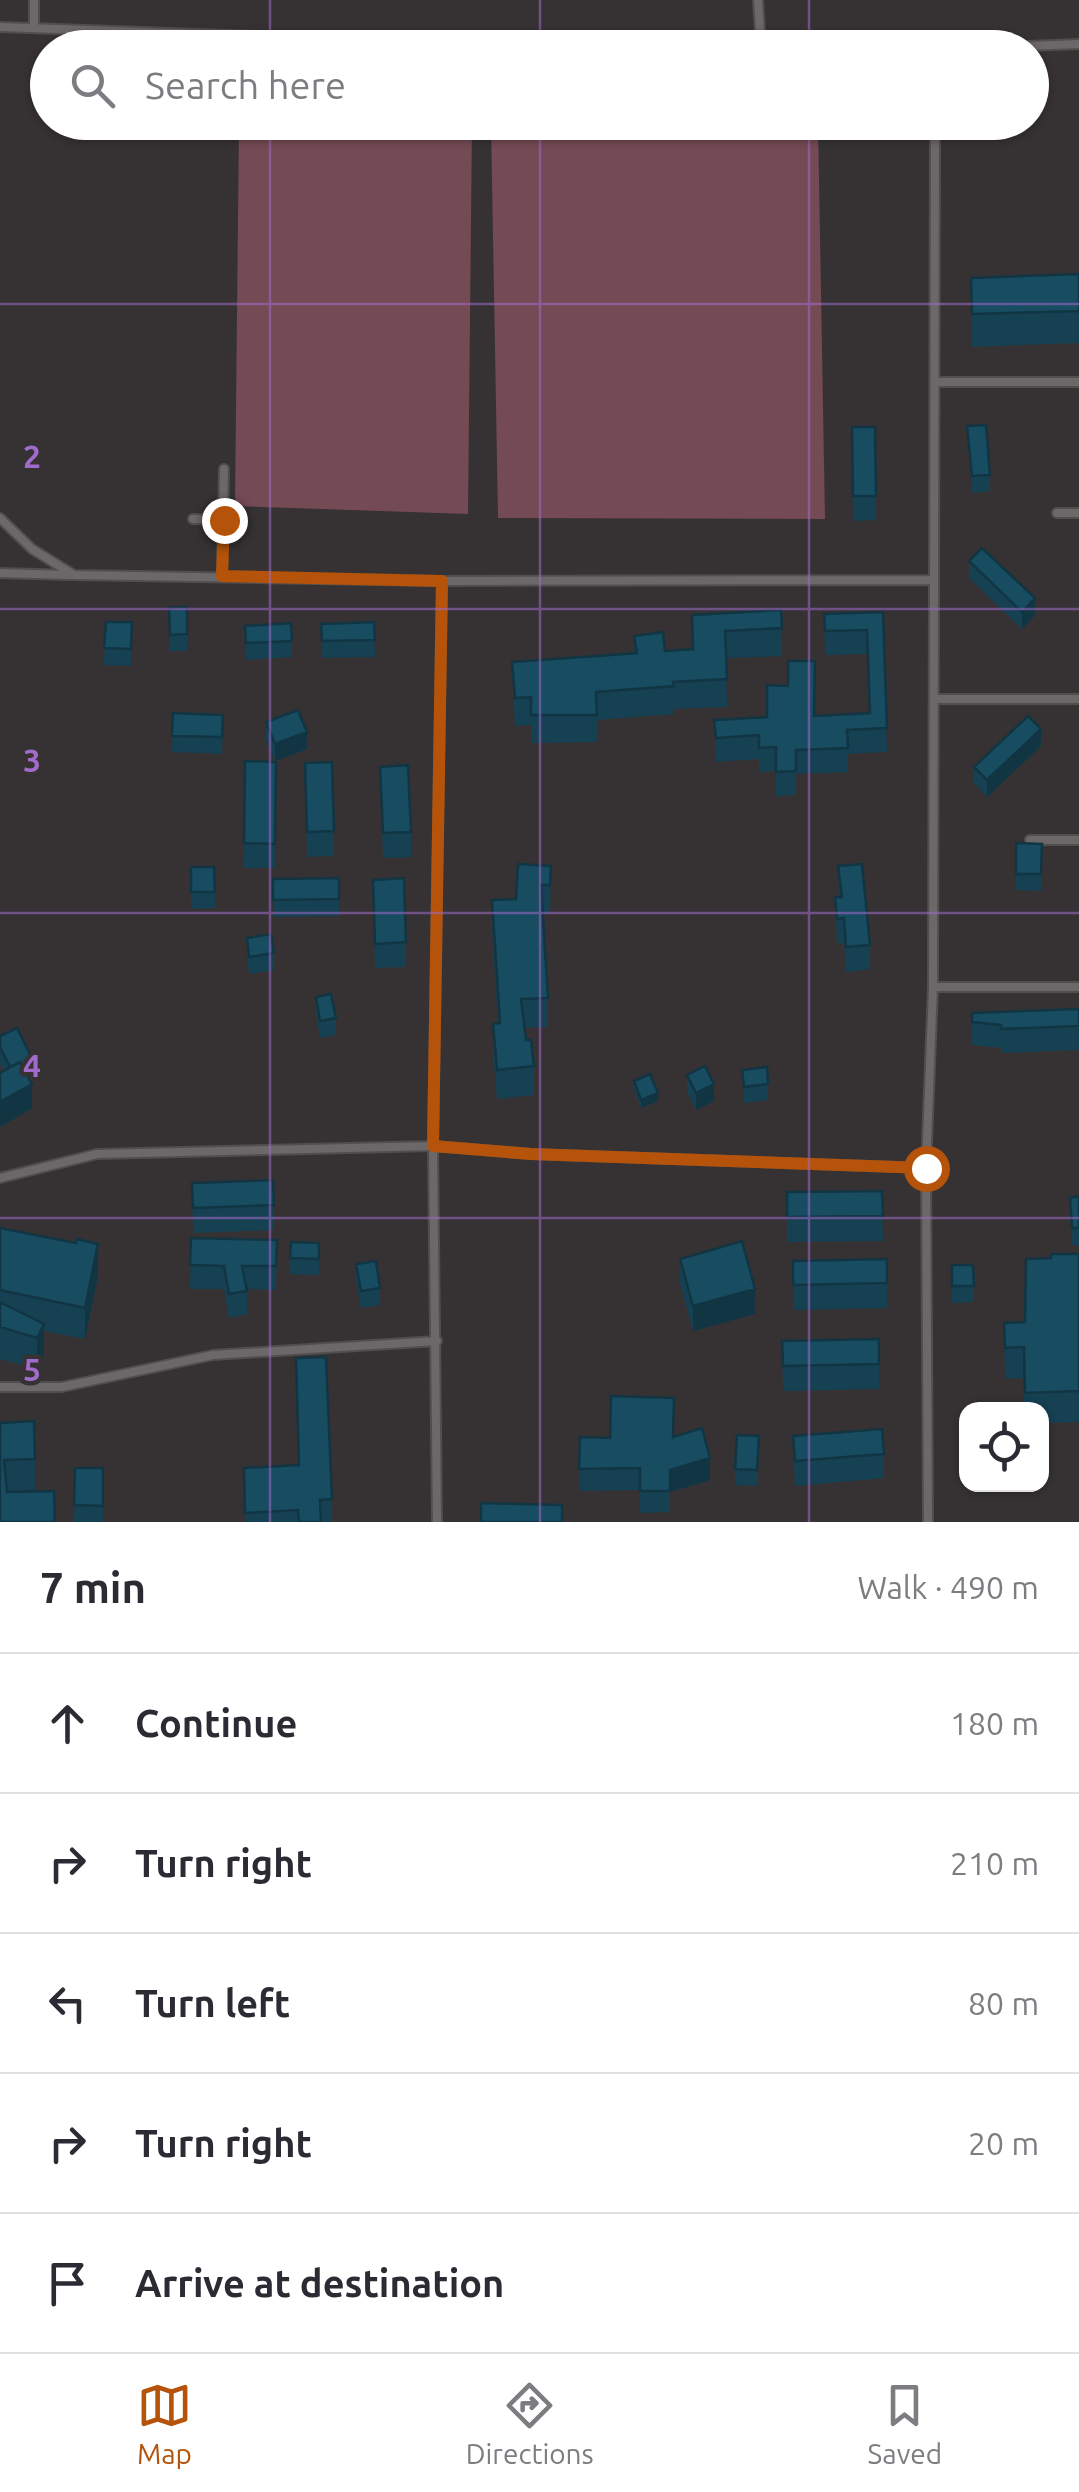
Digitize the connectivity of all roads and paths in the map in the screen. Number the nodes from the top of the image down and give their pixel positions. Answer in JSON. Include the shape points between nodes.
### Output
{"nodes":[{"id":1,"x":34,"y":0,"type":"edge"},
{"id":2,"x":758,"y":0,"type":"edge"},
{"id":3,"x":0,"y":27,"type":"edge"},
{"id":4,"x":34,"y":28,"type":"junction"},
{"id":5,"x":91,"y":30,"type":"edge"},
{"id":6,"x":759,"y":30,"type":"edge"},
{"id":7,"x":1079,"y":44,"type":"edge"},
{"id":8,"x":1049,"y":45,"type":"edge"},
{"id":9,"x":935,"y":140,"type":"edge"},
{"id":10,"x":935,"y":382,"type":"junction"},
{"id":11,"x":1079,"y":382,"type":"edge"},
{"id":12,"x":224,"y":469,"type":"dead end"},
{"id":13,"x":1057,"y":513,"type":"dead end"},
{"id":14,"x":1079,"y":513,"type":"edge"},
{"id":15,"x":0,"y":518,"type":"edge"},
{"id":16,"x":193,"y":520,"type":"dead end"},
{"id":17,"x":224,"y":520,"type":"junction"},
{"id":18,"x":0,"y":574,"type":"edge"},
{"id":19,"x":74,"y":575,"type":"junction"},
{"id":20,"x":222,"y":576,"type":"junction"},
{"id":21,"x":934,"y":580,"type":"junction"},
{"id":22,"x":442,"y":581,"type":"junction"},
{"id":23,"x":934,"y":699,"type":"junction"},
{"id":24,"x":1079,"y":699,"type":"edge"},
{"id":25,"x":1030,"y":840,"type":"edge"},
{"id":26,"x":1079,"y":840,"type":"edge"},
{"id":27,"x":1079,"y":986,"type":"edge"},
{"id":28,"x":933,"y":987,"type":"junction"},
{"id":29,"x":433,"y":1146,"type":"junction"},
{"id":30,"x":926,"y":1168,"type":"junction"},
{"id":31,"x":0,"y":1178,"type":"edge"},
{"id":32,"x":437,"y":1341,"type":"junction"},
{"id":33,"x":0,"y":1387,"type":"edge"},
{"id":34,"x":436,"y":1522,"type":"edge"},
{"id":35,"x":928,"y":1522,"type":"edge"}],
"edges":[{"from":1,"to":4,"type":"lane"},
{"from":2,"to":6,"type":"lane"},
{"from":3,"to":4,"type":"lane"},
{"from":4,"to":5,"type":"lane"},
{"from":7,"to":8,"type":"lane"},
{"from":9,"to":10,"type":"lane"},
{"from":10,"to":11,"type":"lane"},
{"from":10,"to":21,"type":"lane"},
{"from":12,"to":17,"type":"lane"},
{"from":13,"to":14,"type":"lane"},
{"from":15,"to":19,"type":"lane","via":[[32,549]]},
{"from":16,"to":17,"type":"lane"},
{"from":17,"to":20,"type":"lane"},
{"from":18,"to":19,"type":"lane"},
{"from":19,"to":20,"type":"lane"},
{"from":20,"to":22,"type":"lane"},
{"from":21,"to":22,"type":"lane"},
{"from":21,"to":23,"type":"lane"},
{"from":22,"to":29,"type":"lane"},
{"from":23,"to":24,"type":"lane"},
{"from":23,"to":28,"type":"lane"},
{"from":25,"to":26,"type":"lane"},
{"from":27,"to":28,"type":"lane"},
{"from":28,"to":30,"type":"lane"},
{"from":29,"to":30,"type":"lane"},
{"from":29,"to":31,"type":"lane","via":[[97,1154]]},
{"from":29,"to":32,"type":"lane"},
{"from":30,"to":35,"type":"lane"},
{"from":32,"to":33,"type":"lane","via":[[212,1354],[62,1387]]},
{"from":32,"to":34,"type":"lane"}]}
